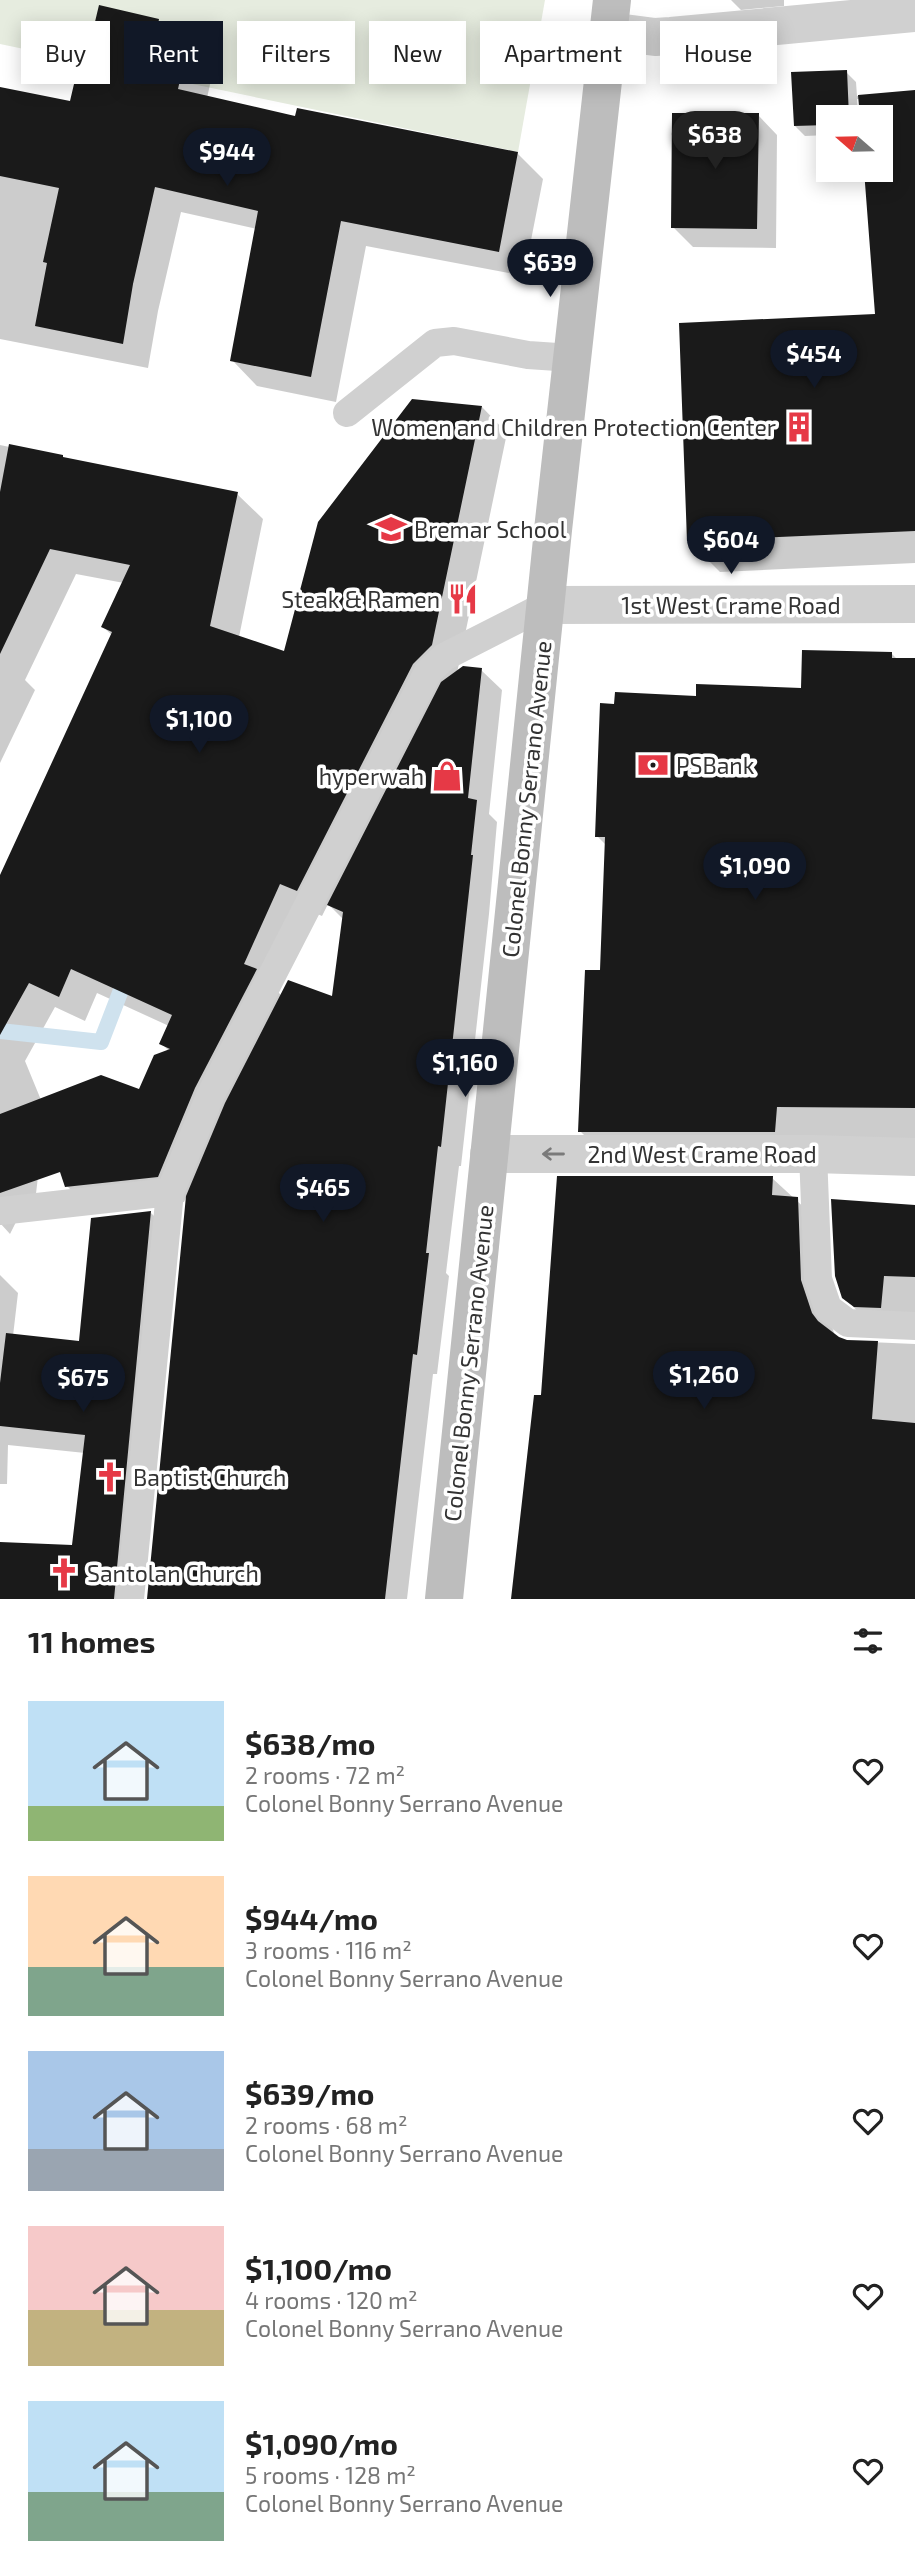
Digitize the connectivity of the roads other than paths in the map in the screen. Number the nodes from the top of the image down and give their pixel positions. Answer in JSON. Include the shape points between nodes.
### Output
{"nodes":[{"id":1,"x":915,"y":13,"type":"edge"},
{"id":2,"x":610,"y":15,"type":"edge"},
{"id":3,"x":572,"y":358,"type":"junction"},
{"id":4,"x":347,"y":413,"type":"dead end"},
{"id":5,"x":915,"y":604,"type":"edge"},
{"id":6,"x":546,"y":605,"type":"junction"},
{"id":7,"x":489,"y":1154,"type":"junction"},
{"id":8,"x":813,"y":1154,"type":"junction"},
{"id":9,"x":915,"y":1157,"type":"edge"},
{"id":10,"x":170,"y":1192,"type":"junction"},
{"id":11,"x":0,"y":1211,"type":"edge"},
{"id":12,"x":915,"y":1326,"type":"edge"},
{"id":13,"x":130,"y":1599,"type":"edge"},
{"id":14,"x":444,"y":1599,"type":"edge"}],
"edges":[{"from":1,"to":2,"type":"street","via":[[655,37]]},
{"from":2,"to":3,"type":"main road","name":"Colonel Bonny Serrano Avenue"},
{"from":3,"to":4,"type":"lane","via":[[454,341],[435,343]]},
{"from":3,"to":6,"type":"main road","name":"Colonel Bonny Serrano Avenue"},
{"from":5,"to":6,"type":"street","name":"1st West Crame Road"},
{"from":6,"to":7,"type":"main road","name":"Colonel Bonny Serrano Avenue"},
{"from":6,"to":10,"type":"lane","via":[[444,657],[428,672],[210,1096]]},
{"from":8,"to":7,"type":"street","name":"2nd West Crame Road","one_way":true},
{"from":7,"to":14,"type":"main road","name":"Colonel Bonny Serrano Avenue"},
{"from":8,"to":9,"type":"street","name":"2nd West Crame Road"},
{"from":8,"to":12,"type":"lane","via":[[818,1279],[828,1308],[848,1323]]},
{"from":10,"to":11,"type":"lane"},
{"from":10,"to":13,"type":"lane"}]}
